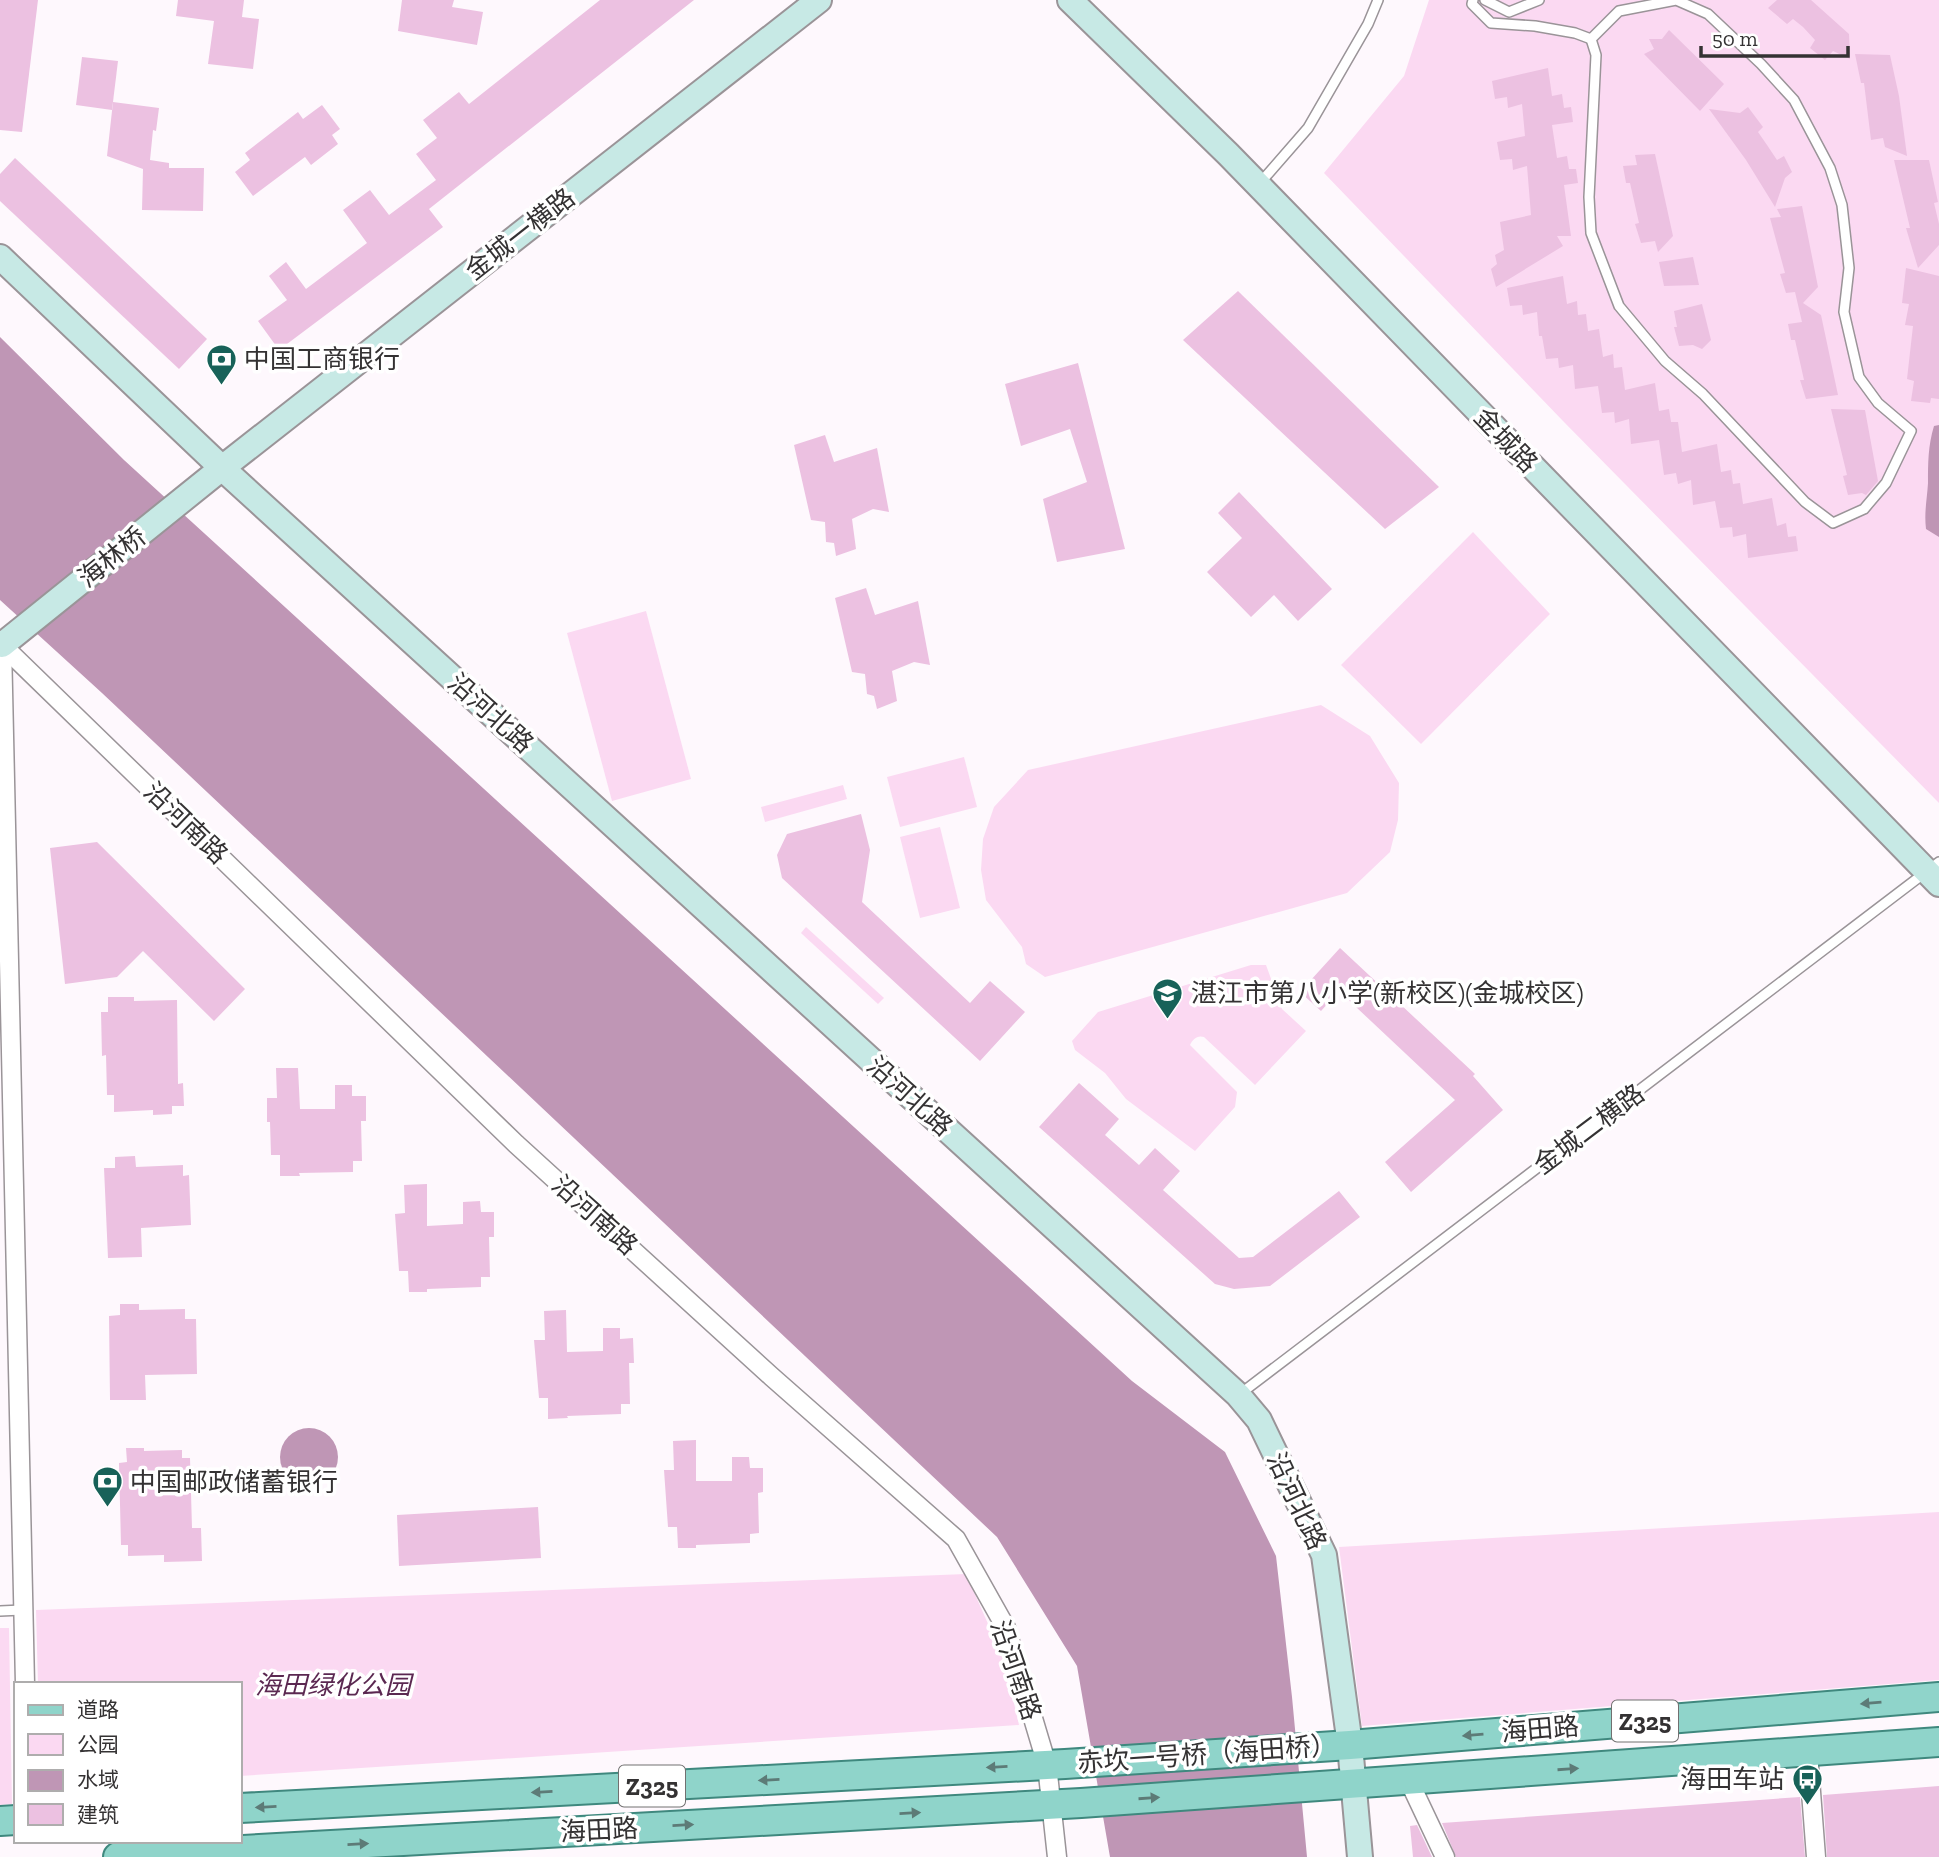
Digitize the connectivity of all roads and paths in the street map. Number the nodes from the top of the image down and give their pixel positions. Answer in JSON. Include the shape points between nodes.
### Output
{"nodes":[{"id":1,"x":819,"y":0,"type":"edge"},
{"id":2,"x":1070,"y":0,"type":"edge"},
{"id":3,"x":1378,"y":0,"type":"edge"},
{"id":4,"x":1473,"y":0,"type":"edge"},
{"id":5,"x":1485,"y":0,"type":"edge"},
{"id":6,"x":1539,"y":0,"type":"edge"},
{"id":7,"x":1591,"y":39,"type":"junction"},
{"id":8,"x":1258,"y":185,"type":"junction"},
{"id":9,"x":0,"y":257,"type":"edge"},
{"id":10,"x":222,"y":468,"type":"junction"},
{"id":11,"x":1,"y":644,"type":"edge"},
{"id":12,"x":1935,"y":873,"type":"edge"},
{"id":13,"x":1238,"y":1395,"type":"junction"},
{"id":14,"x":22,"y":1610,"type":"junction"},
{"id":15,"x":0,"y":1611,"type":"edge"},
{"id":16,"x":25,"y":1682,"type":"edge"},
{"id":17,"x":1939,"y":1697,"type":"edge"},
{"id":18,"x":1939,"y":1742,"type":"edge"},
{"id":19,"x":1350,"y":1745,"type":"junction"},
{"id":20,"x":1808,"y":1753,"type":"junction"},
{"id":21,"x":1056,"y":1764,"type":"junction"},
{"id":22,"x":1408,"y":1779,"type":"junction"},
{"id":23,"x":1353,"y":1784,"type":"junction"},
{"id":24,"x":1081,"y":1803,"type":"joint"},
{"id":25,"x":1052,"y":1805,"type":"junction"},
{"id":26,"x":242,"y":1808,"type":"edge"},
{"id":27,"x":118,"y":1857,"type":"edge"},
{"id":28,"x":1057,"y":1857,"type":"edge"},
{"id":29,"x":1360,"y":1857,"type":"edge"},
{"id":30,"x":1445,"y":1857,"type":"edge"},
{"id":31,"x":1816,"y":1857,"type":"edge"}],
"edges":[{"from":1,"to":10,"type":"street","name":"金城一横路"},
{"from":2,"to":8,"type":"street","name":"金城路"},
{"from":3,"to":8,"type":"lane","via":[[1308,128]]},
{"from":4,"to":7,"type":"lane","via":[[1491,23],[1535,26]]},
{"from":5,"to":6,"type":"lane","via":[[1509,12]]},
{"from":7,"to":7,"type":"lane","via":[[1596,55],[1591,233],[1619,306],[1665,361],[1711,402],[1805,502],[1833,523],[1864,509],[1886,483],[1911,431],[1878,403],[1859,377],[1844,312],[1849,268],[1842,205],[1829,168],[1794,100],[1708,13],[1676,0],[1619,11]]},
{"from":8,"to":12,"type":"street","name":"金城路"},
{"from":9,"to":10,"type":"street","name":"沿河北路"},
{"from":10,"to":11,"type":"street","name":"海林桥"},
{"from":10,"to":13,"type":"street","name":"沿河北路"},
{"from":11,"to":14,"type":"street"},
{"from":11,"to":21,"type":"street","name":"沿河南路","via":[[516,1144],[956,1539],[1006,1628]]},
{"from":12,"to":13,"type":"lane","name":"金城二横路"},
{"from":13,"to":19,"type":"street","name":"沿河北路","via":[[1259,1420],[1324,1555]]},
{"from":14,"to":15,"type":"lane"},
{"from":14,"to":16,"type":"street"},
{"from":17,"to":19,"type":"main road","name":"海田路","number":"Z325","one_way":true},
{"from":18,"to":20,"type":"main road","name":"海田路","number":"Z325"},
{"from":19,"to":21,"type":"main road","name":"赤坎一号桥（海田桥）","number":"Z325"},
{"from":19,"to":23,"type":"street","name":"沿河北路"},
{"from":22,"to":20,"type":"main road","name":"海田路","number":"Z325","one_way":true},
{"from":20,"to":31,"type":"street"},
{"from":21,"to":25,"type":"street","name":"沿河南路"},
{"from":21,"to":26,"type":"main road","name":"海田路","number":"Z325","one_way":true},
{"from":22,"to":23,"type":"main road","name":"海田路","number":"Z325"},
{"from":22,"to":30,"type":"street"},
{"from":24,"to":23,"type":"main road","name":"赤坎一号桥（海田桥）","number":"Z325","one_way":true},
{"from":23,"to":29,"type":"street","name":"沿河北路"},
{"from":24,"to":25,"type":"main road","name":"海田路","number":"Z325"},
{"from":27,"to":25,"type":"main road","name":"海田路","number":"Z325","one_way":true},
{"from":25,"to":28,"type":"street","name":"沿河南路"}]}
